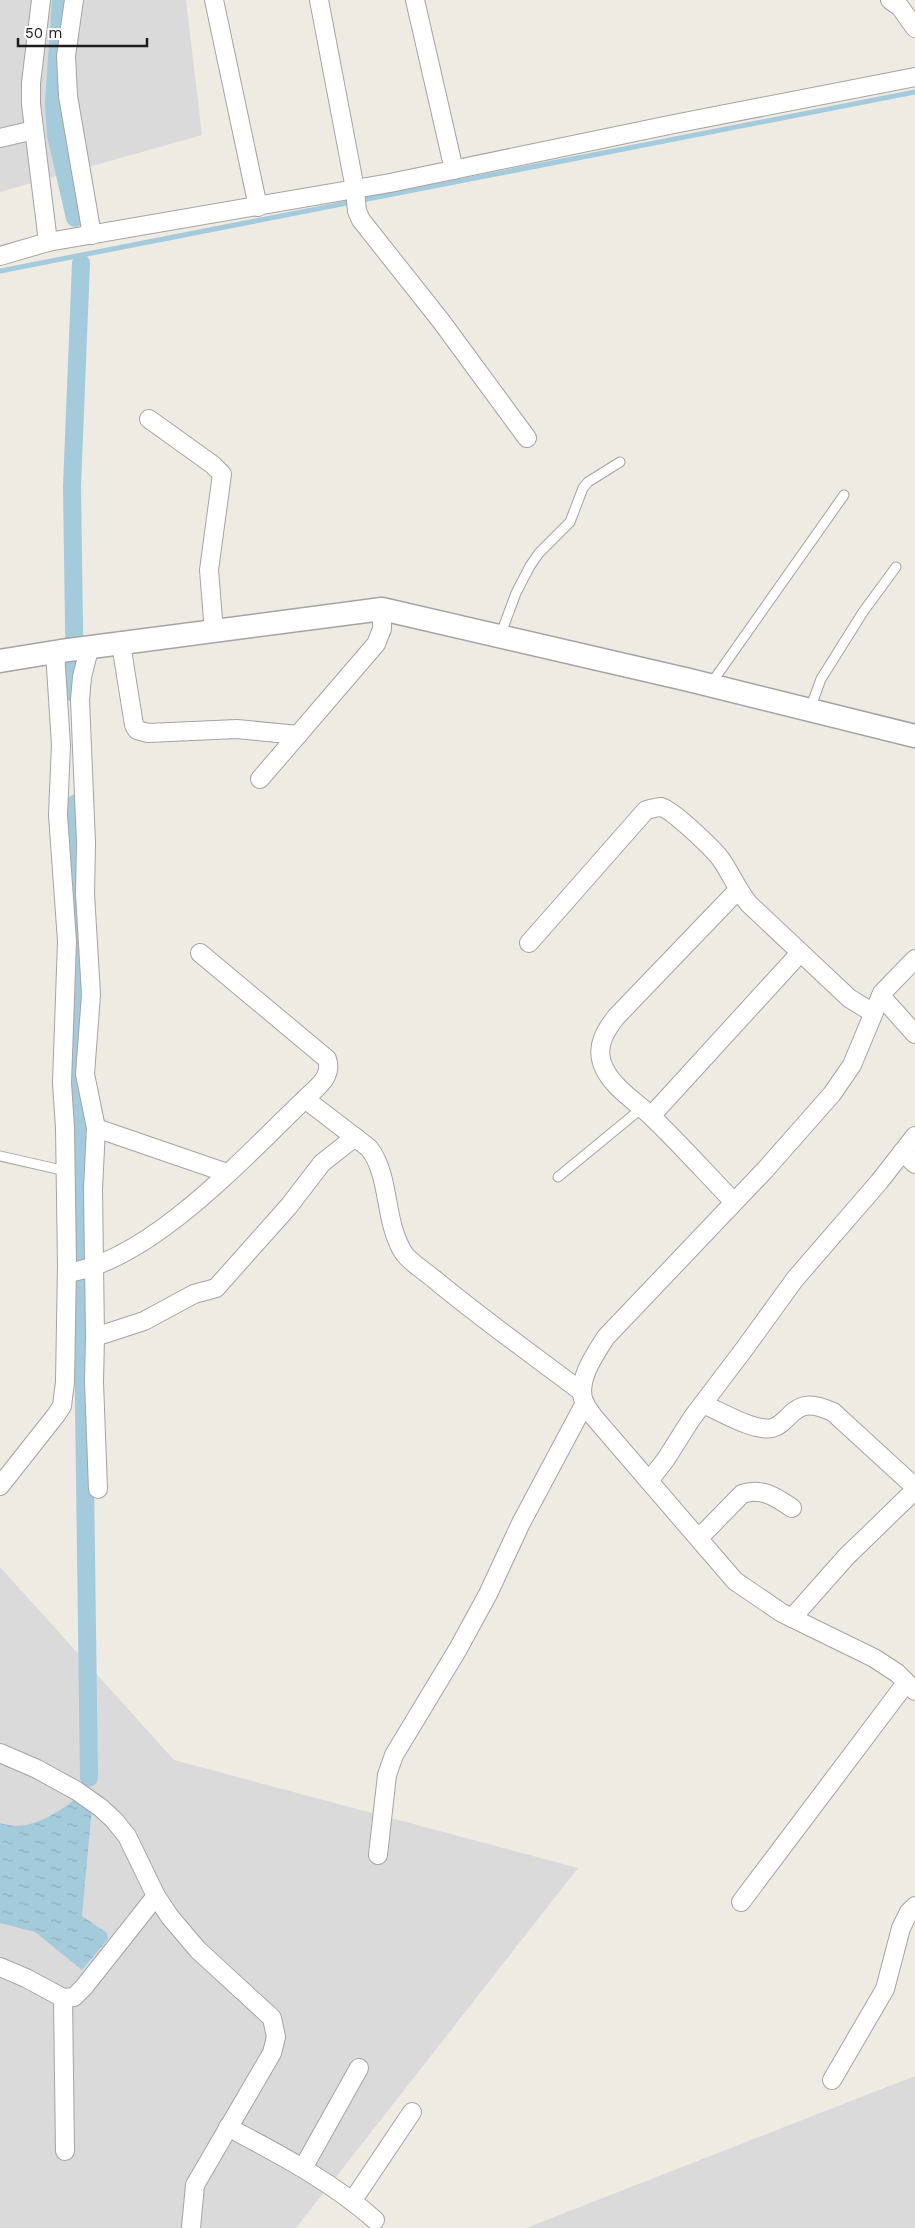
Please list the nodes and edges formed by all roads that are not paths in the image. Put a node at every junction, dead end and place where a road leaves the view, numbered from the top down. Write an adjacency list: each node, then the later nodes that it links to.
1 (41, 0): 9 (street)
2 (74, 0): 14 (street)
3 (214, 0): 13 (street)
4 (320, 0): 12 (street)
5 (415, 0): 11 (street)
6 (890, 0): 7 (street)
7 (915, 28)
8 (915, 77): 11 (street)
9 (34, 130): 10 (street); 15 (street)
10 (0, 138)
11 (454, 170): 12 (street)
12 (356, 199): 13 (street); 18 (street)
13 (258, 207): 14 (street)
14 (92, 234): 15 (street)
15 (48, 242): 16 (street)
16 (0, 256)
17 (149, 419): 23 (street)
18 (528, 438)
19 (620, 462): 24 (lane)
20 (844, 495): 28 (lane)
21 (896, 567): 29 (lane)
22 (382, 609): 23 (street); 24 (street); 30 (street)
23 (214, 632): 25 (street)
24 (500, 636): 28 (street)
25 (121, 644): 26 (street); 30 (street)
26 (71, 650): 27 (street); 43 (street); 48 (street)
27 (0, 661)
28 (709, 685): 29 (street)
29 (810, 710): 31 (street)
30 (298, 735): 32 (street)
31 (915, 736)
32 (260, 779)
33 (738, 890): 34 (street); 36 (street); 42 (street)
34 (528, 943)
35 (200, 953): 41 (street)
36 (800, 953): 39 (street); 42 (street)
37 (915, 959): 38 (street)
38 (881, 996): 39 (street); 40 (street)
39 (873, 1013): 51 (street)
40 (915, 1034)
41 (305, 1099): 45 (street); 49 (street)
42 (646, 1112): 50 (lane); 51 (street)
43 (96, 1128): 49 (street); 52 (street)
44 (915, 1136): 47 (street)
45 (355, 1137): 53 (street); 54 (street)
46 (0, 1156): 48 (lane)
47 (909, 1158): 55 (street)
48 (66, 1171): 52 (street)
49 (227, 1173): 52 (street)
50 (558, 1177)
51 (734, 1202): 54 (street)
52 (82, 1269): 53 (street); 57 (street)
53 (95, 1336): 58 (street)
54 (584, 1398): 56 (street); 65 (street)
55 (703, 1404): 56 (street); 59 (street)
56 (649, 1481): 61 (street)
57 (0, 1486)
58 (98, 1489)
59 (915, 1489): 62 (street)
60 (792, 1508): 61 (street)
61 (699, 1538): 62 (street)
62 (792, 1618): 63 (street)
63 (911, 1687): 67 (street)
64 (0, 1753): 66 (street)
65 (378, 1855)
66 (156, 1896): 70 (street); 74 (street)
67 (741, 1902)
68 (915, 1906): 72 (street)
69 (0, 1968): 70 (street)
70 (63, 1998): 75 (street)
71 (359, 2068): 76 (street)
72 (832, 2080)
73 (412, 2112): 77 (street)
74 (228, 2127): 76 (street); 79 (street)
75 (64, 2151)
76 (303, 2168): 77 (street)
77 (353, 2200): 78 (street)
78 (375, 2220)
79 (191, 2228)

